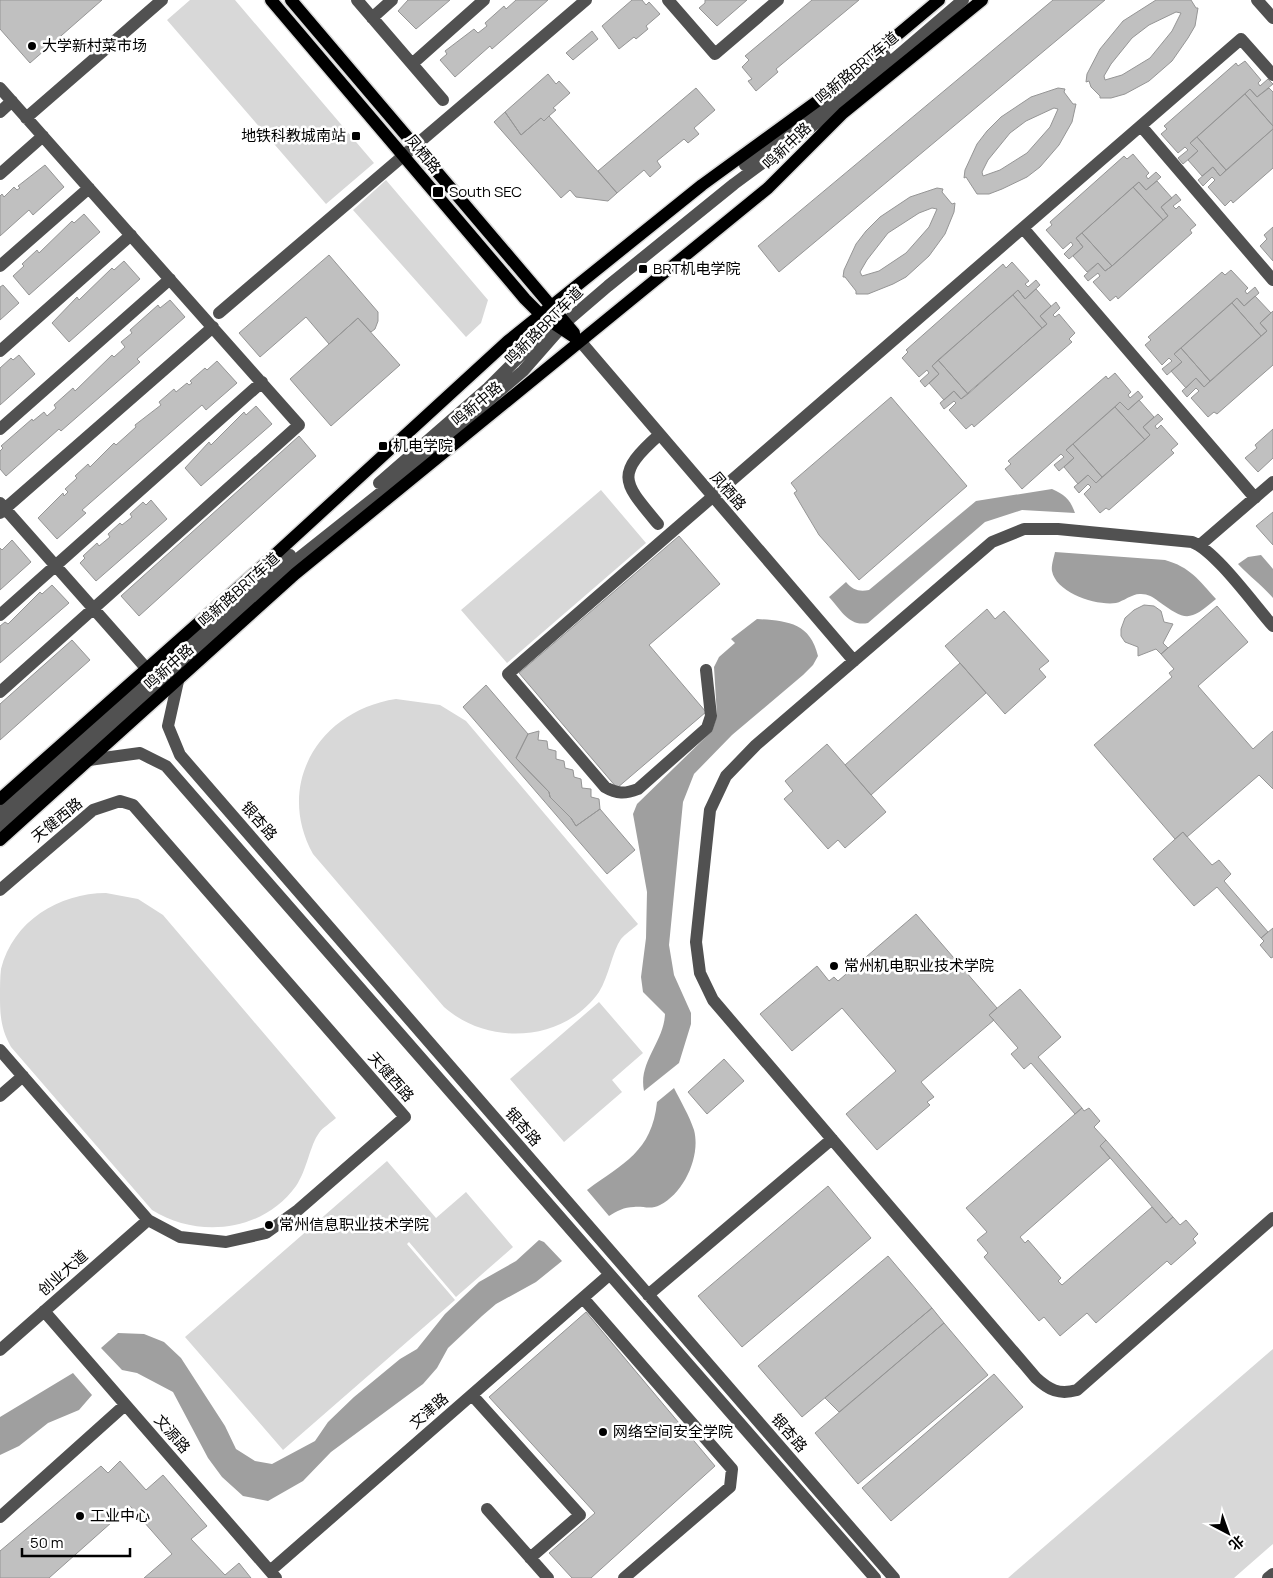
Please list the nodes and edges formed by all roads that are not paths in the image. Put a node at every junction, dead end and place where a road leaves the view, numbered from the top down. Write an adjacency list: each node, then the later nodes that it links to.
1 (162, 0): 23 (street)
2 (271, 0): 27 (main road, 凤栖路)
3 (291, 0): 26 (main road, 凤栖路)
4 (356, 0): 15 (street)
5 (392, 0): 15 (street)
6 (484, 0): 17 (street)
7 (586, 0): 26 (street)
8 (778, 0): 14 (street)
9 (939, 0): 36 (main road, 鸣新中路)
10 (952, 0): 36 (street, 鸣新路BRT车道)
11 (963, 0): 36 (street, 鸣新路BRT车道)
12 (982, 0): 38 (main road, 鸣新中路)
13 (1257, 0): 16 (street)
14 (677, 3)
15 (372, 18): 17 (street)
16 (1273, 18)
17 (412, 64): 20 (street)
18 (1273, 74): 24 (street)
19 (0, 88): 21 (street)
20 (443, 100)
21 (12, 101): 22 (street); 23 (street)
22 (0, 112)
23 (26, 118): 25 (street)
24 (1141, 126): 30 (street); 34 (street)
25 (43, 136): 28 (street); 29 (street)
26 (415, 145): 27 (street); 36 (main road, 凤栖路)
27 (403, 155): 35 (street); 36 (main road, 凤栖路)
28 (0, 174)
29 (89, 188): 31 (street); 32 (street)
30 (1023, 228): 44 (street); 45 (street)
31 (131, 235): 33 (street); 39 (street)
32 (0, 266)
33 (170, 279): 37 (street); 41 (street)
34 (1273, 280)
35 (220, 313)
36 (556, 318): 38 (main road, 凤栖路); 50 (street, 鸣新路BRT车道); 51 (main road, 鸣新中路); 63 (street, 鸣新路BRT车道)
37 (212, 327): 40 (street); 46 (street)
38 (580, 341): 42 (street, 凤栖路); 58 (main road, 鸣新中路)
39 (0, 351)
40 (262, 382): 49 (street); 52 (street)
41 (0, 428)
42 (659, 435): 44 (street, 凤栖路); 47 (street)
43 (1273, 482): 45 (street)
44 (712, 498): 55 (street, 凤栖路); 57 (street)
45 (1255, 498): 48 (street)
46 (2, 508): 49 (street)
47 (658, 524)
48 (1200, 545): 54 (street); 55 (street)
49 (55, 566): 52 (street); 53 (street)
50 (274, 568): 51 (street); 62 (street, 鸣新路BRT车道)
51 (244, 582): 56 (main road, 鸣新中路)
52 (93, 609): 56 (street); 59 (street)
53 (0, 614)
54 (1273, 626)
55 (854, 661): 69 (street)
56 (146, 668): 61 (main road, 鸣新中路)
57 (706, 670)
58 (178, 681): 60 (main road, 鸣新中路); 73 (street, 银杏路)
59 (0, 692)
60 (89, 760): 64 (main road, 鸣新中路); 72 (street, 银杏路)
61 (0, 799)
62 (0, 813)
63 (0, 826)
64 (0, 840)
65 (0, 890): 71 (street, 天健西路)
66 (0, 1050): 67 (street, 天健西路)
67 (23, 1076): 68 (street); 71 (street, 天健西路)
68 (0, 1096)
69 (832, 1139): 70 (street); 73 (street)
70 (1273, 1218)
71 (148, 1220): 75 (street, 创业大道)
72 (609, 1275): 74 (street, 文津路); 86 (street, 银杏路)
73 (648, 1295): 87 (street, 银杏路)
74 (583, 1298): 77 (street, 文津路); 85 (street)
75 (44, 1311): 76 (street, 创业大道); 78 (street, 文源路)
76 (0, 1350)
77 (472, 1395): 81 (street); 82 (street, 文津路)
78 (125, 1405): 80 (street); 82 (street, 文源路)
79 (487, 1508): 81 (street)
80 (0, 1517)
81 (530, 1558): 84 (street)
82 (273, 1574)
83 (1273, 1574): 88 (street)
84 (548, 1578)
85 (624, 1578)
86 (875, 1578)
87 (894, 1578)
88 (1268, 1578)

